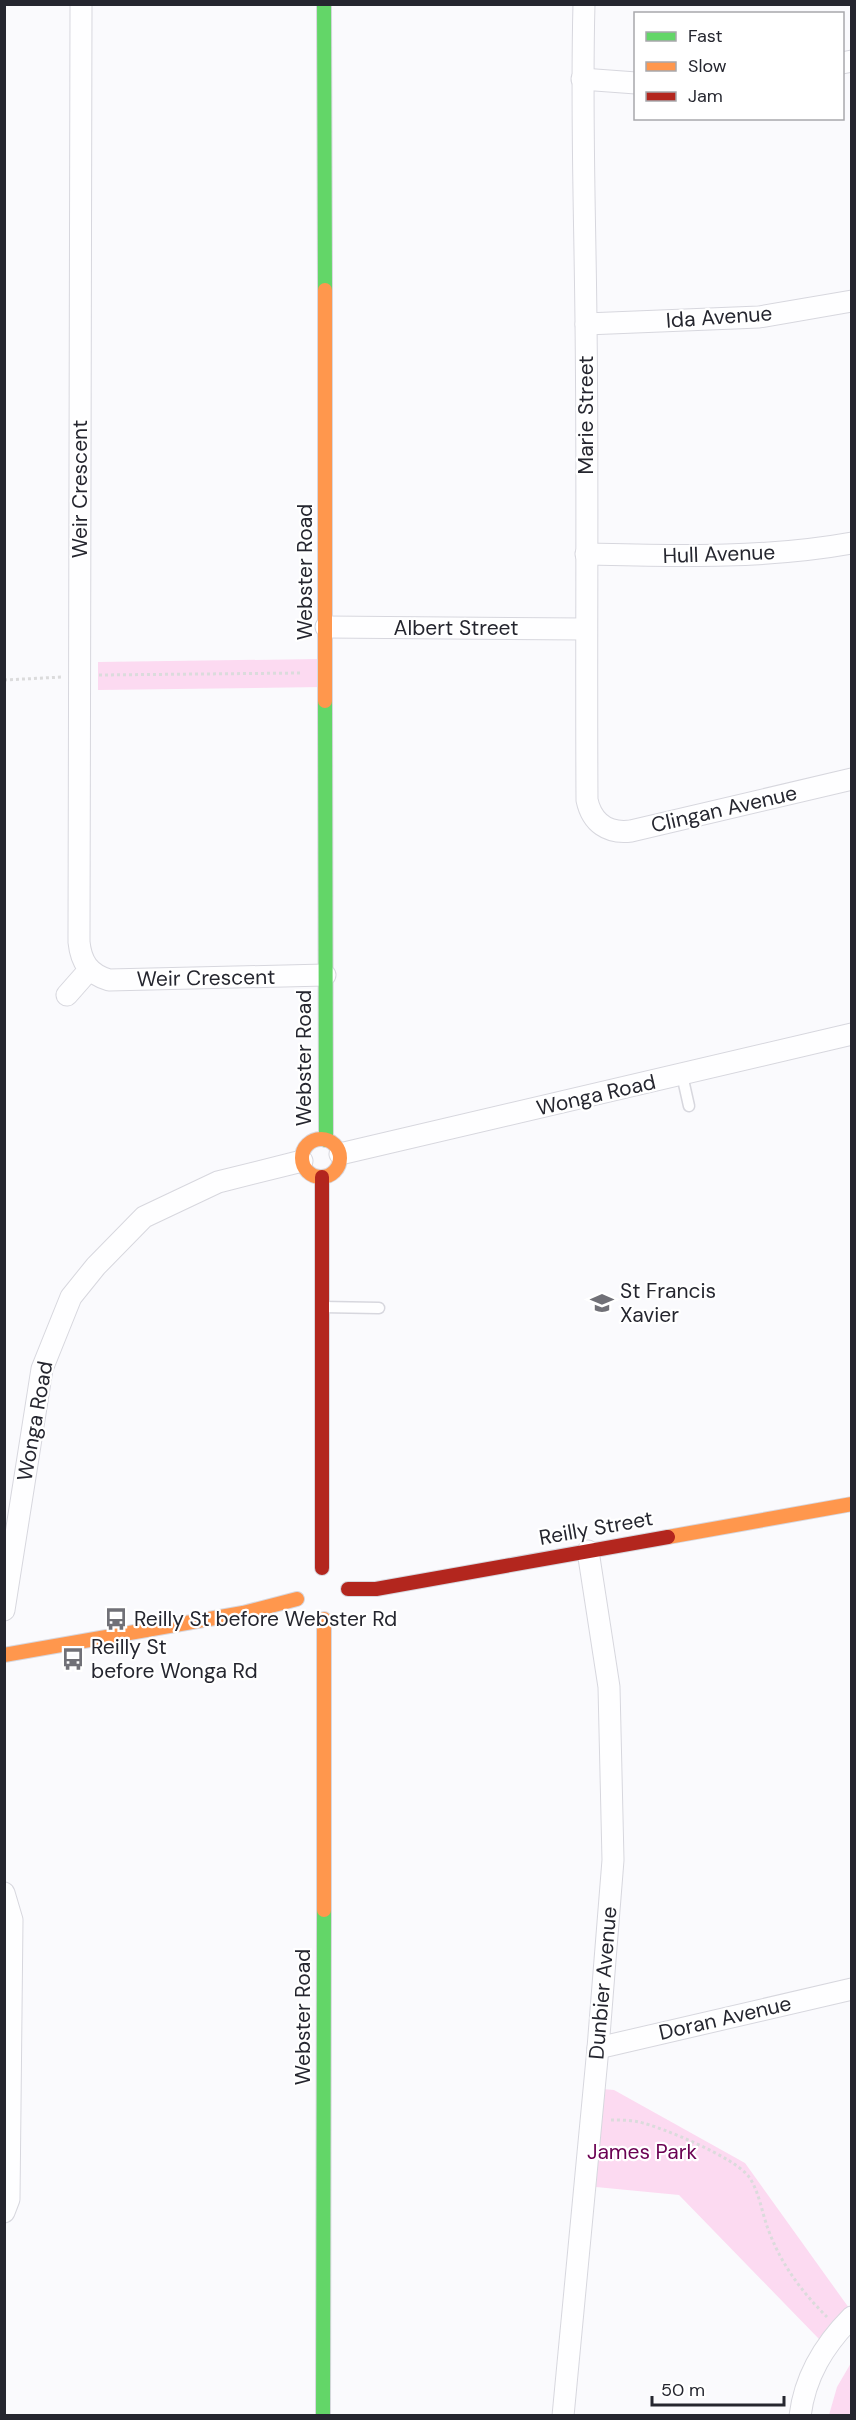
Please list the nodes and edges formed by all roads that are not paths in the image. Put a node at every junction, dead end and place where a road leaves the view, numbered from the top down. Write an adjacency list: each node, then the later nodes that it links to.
1 (81, 4): 14 (street, Weir Crescent)
2 (324, 4): 10 (street, Webster Road)
3 (584, 4): 4 (street, Marie Street)
4 (582, 79): 5 (street); 7 (street, Marie Street)
5 (634, 83)
6 (852, 301): 7 (street, Ida Avenue)
7 (586, 324): 9 (street, Marie Street)
8 (852, 543): 9 (street, Hull Avenue)
9 (586, 554): 11 (street, Marie Street)
10 (326, 627): 11 (street, Albert Street); 15 (street, Webster Road)
11 (586, 629): 13 (street, Marie Street)
12 (852, 779): 13 (street, Clingan Avenue)
13 (598, 823)
14 (89, 970): 15 (street, Weir Crescent); 16 (street)
15 (325, 975): 20 (street, Webster Road)
16 (67, 995)
17 (852, 1034): 18 (street, Wonga Road)
18 (682, 1075): 19 (lane); 20 (street, Wonga Road)
19 (689, 1106)
20 (333, 1147): 21 (street); 22 (street)
21 (302, 1161): 22 (street); 30 (street, Wonga Road)
22 (322, 1177): 23 (street)
23 (322, 1307): 24 (lane); 27 (street)
24 (379, 1308)
25 (852, 1504): 26 (street, Reilly Street)
26 (588, 1551): 28 (street, Reilly Street); 35 (street, Dunbier Avenue)
27 (322, 1568): 28 (street); 29 (street)
28 (348, 1589): 31 (street)
29 (297, 1599): 31 (street); 32 (street)
30 (4, 1610)
31 (324, 1619): 38 (street, Webster Road)
32 (4, 1654)
33 (4, 1893): 36 (street)
34 (852, 1989): 35 (street, Doran Avenue)
35 (598, 2048): 39 (street, Dunbier Avenue)
36 (4, 2212)
37 (845, 2323): 40 (street)
38 (323, 2415)
39 (563, 2415)
40 (800, 2415)

